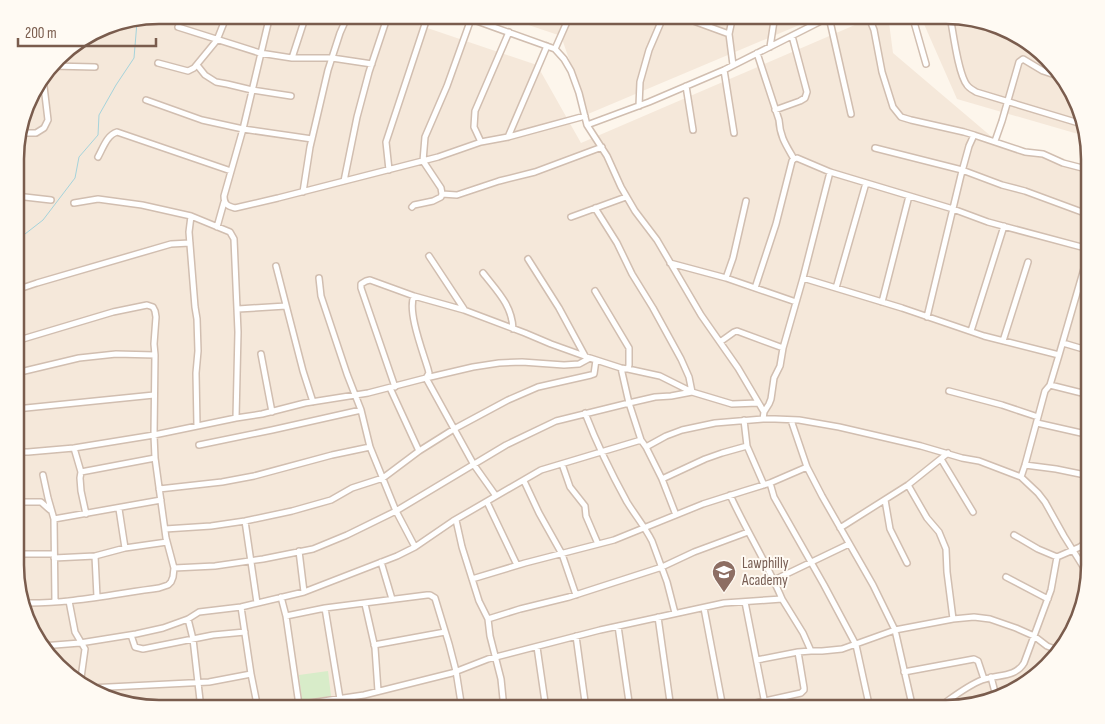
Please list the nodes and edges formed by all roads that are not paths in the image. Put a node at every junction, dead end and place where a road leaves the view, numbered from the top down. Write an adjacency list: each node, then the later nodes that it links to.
1 (223, 24): 23 (street)
2 (268, 24): 27 (street)
3 (303, 24): 29 (street)
4 (344, 24): 30 (street)
5 (385, 24): 32 (street)
6 (425, 24): 67 (street)
7 (469, 24): 65 (street)
8 (486, 24): 20 (street)
9 (566, 24): 26 (street)
10 (660, 24): 46 (street)
11 (706, 24): 21 (street)
12 (731, 24): 21 (street)
13 (774, 24): 25 (street)
14 (814, 24): 22 (street)
15 (829, 24): 48 (street)
16 (872, 24): 56 (street)
17 (915, 24): 33 (street)
18 (952, 24): 45 (street)
19 (178, 27): 23 (street)
20 (509, 32): 24 (street); 60 (street)
21 (729, 34): 35 (street)
22 (792, 36): 25 (street); 47 (street)
23 (217, 40): 27 (street); 34 (street)
24 (546, 46): 26 (street); 57 (street)
25 (770, 47): 28 (street)
26 (555, 49): 49 (street)
27 (260, 53): 29 (street); 42 (street)
28 (757, 53): 35 (street); 47 (street)
29 (292, 58): 30 (street)
30 (332, 58): 32 (street); 58 (street)
31 (158, 63): 34 (street)
32 (372, 64): 71 (street)
33 (926, 64)
34 (197, 65): 42 (street)
35 (733, 65): 38 (street)
36 (61, 66): 37 (street)
37 (95, 67)
38 (724, 70): 40 (street); 55 (street)
39 (1050, 73): 45 (street)
40 (686, 86): 46 (street); 53 (street)
41 (45, 87): 54 (street)
42 (252, 90): 43 (street); 52 (street)
43 (291, 96)
44 (146, 100): 52 (street)
45 (1007, 102): 50 (street); 59 (street)
46 (639, 106): 51 (street)
47 (776, 110): 64 (street)
48 (851, 114)
49 (585, 116): 51 (street); 57 (street)
50 (1076, 122)
51 (587, 124): 61 (street)
52 (243, 129): 58 (street); 69 (street)
53 (693, 130)
54 (26, 133)
55 (734, 133)
56 (974, 135): 59 (street); 68 (street)
57 (508, 137): 60 (street)
58 (312, 139): 73 (street)
59 (995, 141): 66 (street)
60 (482, 142): 65 (street)
61 (602, 147): 74 (street); 77 (street)
62 (875, 148): 68 (street)
63 (98, 157): 69 (street)
64 (794, 158): 70 (street); 103 (street)
65 (423, 161): 67 (street); 74 (street)
66 (1081, 168)
67 (389, 170): 71 (street)
68 (962, 170): 84 (street); 85 (street)
69 (231, 171): 80 (street)
70 (830, 172): 72 (street); 100 (street)
71 (344, 181): 73 (street)
72 (866, 183): 75 (street); 104 (street)
73 (303, 192): 80 (street)
74 (442, 194): 82 (street)
75 (909, 196): 84 (street); 108 (street)
76 (24, 197): 78 (street)
77 (626, 197): 83 (street); 95 (street)
78 (51, 200)
79 (746, 201): 99 (street)
80 (224, 202): 89 (street)
81 (74, 203): 86 (street)
82 (412, 207)
83 (595, 208): 87 (street); 132 (street)
84 (952, 209): 88 (street); 112 (street)
85 (1081, 212)
86 (191, 216): 89 (street); 90 (street)
87 (571, 217)
88 (1004, 226): 91 (street); 114 (street)
89 (217, 227): 110 (street)
90 (190, 243): 102 (street); 149 (street)
91 (1081, 246)
92 (428, 256): 111 (street)
93 (528, 259): 124 (street)
94 (1028, 262): 116 (street)
95 (670, 263): 99 (street); 117 (street)
96 (276, 266): 109 (street)
97 (483, 273): 113 (street)
98 (318, 278): 135 (street)
99 (726, 278): 103 (street)
100 (803, 278): 104 (street); 107 (street)
101 (1081, 280): 118 (street)
102 (24, 288)
103 (755, 288): 107 (street)
104 (836, 288): 108 (street)
105 (595, 291): 126 (street)
106 (414, 296): 111 (street); 128 (street); 130 (street)
107 (796, 302): 119 (street)
108 (882, 302): 112 (street)
109 (286, 306): 110 (street); 136 (street)
110 (238, 309): 144 (street)
111 (464, 310): 113 (street)
112 (927, 317): 114 (street)
113 (513, 329): 124 (street)
114 (970, 331): 116 (street)
115 (24, 339): 122 (street)
116 (1003, 341): 123 (street)
117 (720, 342): 119 (street); 138 (street)
118 (1063, 343): 120 (street); 123 (street)
119 (783, 348): 142 (street)
120 (1081, 348)
121 (262, 354): 141 (street)
122 (155, 355): 127 (street); 134 (street)
123 (1059, 355): 129 (street)
124 (590, 358): 125 (street); 128 (street); 150 (street)
125 (621, 368): 126 (street); 137 (street)
126 (628, 368): 132 (street)
127 (24, 371)
128 (426, 378): 130 (street); 150 (street)
129 (1050, 385): 133 (street); 148 (street)
130 (392, 387): 135 (street); 160 (street)
131 (949, 391): 148 (street)
132 (692, 392): 137 (street); 138 (street)
133 (1081, 392)
134 (154, 395): 139 (street); 152 (street)
135 (356, 395): 136 (street); 140 (street)
136 (313, 402): 141 (street)
137 (628, 403): 143 (street); 153 (street)
138 (758, 403): 142 (street)
139 (24, 408)
140 (361, 410): 154 (street); 156 (street)
141 (272, 412): 144 (street)
142 (764, 412): 145 (street)
143 (585, 413): 161 (street); 166 (street)
144 (236, 418): 149 (street)
145 (762, 419): 146 (street); 147 (street)
146 (744, 420): 155 (street); 157 (street)
147 (791, 420): 162 (street); 168 (street)
148 (1038, 420): 151 (street); 167 (street)
149 (197, 426): 152 (street)
150 (454, 429): 160 (street); 166 (street)
151 (1081, 432)
152 (154, 435): 158 (street); 163 (street)
153 (641, 440): 157 (street); 161 (street)
154 (199, 445)
155 (747, 446): 174 (street); 176 (street)
156 (370, 447): 173 (street); 178 (street)
157 (646, 447): 174 (street)
158 (74, 448): 159 (street); 169 (street)
159 (24, 452)
160 (419, 452): 173 (street)
161 (601, 452): 165 (street); 196 (street)
162 (948, 453): 164 (street); 172 (street)
163 (155, 458): 169 (street); 178 (street)
164 (942, 459): 177 (street); 190 (street)
165 (562, 464): 175 (street); 202 (street)
166 (474, 465): 179 (street); 189 (street)
167 (1025, 465): 170 (street); 172 (street)
168 (807, 468): 176 (street); 197 (street)
169 (81, 472): 191 (street)
170 (1081, 474)
171 (43, 475): 181 (street)
172 (1021, 477): 207 (street)
173 (383, 478): 189 (street); 195 (street)
174 (662, 479): 192 (street)
175 (524, 481): 179 (street); 210 (street)
176 (767, 484): 180 (street); 216 (street)
177 (908, 486): 183 (street); 246 (street)
178 (160, 489): 182 (street)
179 (496, 496): 186 (street)
180 (730, 496): 192 (street); 199 (street)
181 (48, 498): 185 (street); 188 (street)
182 (161, 500): 187 (street); 198 (street)
183 (884, 500): 197 (street); 217 (street)
184 (24, 502): 185 (street)
185 (42, 502): 188 (street)
186 (487, 502): 194 (street); 219 (street)
187 (119, 508): 191 (street); 206 (street)
188 (51, 510): 193 (street)
189 (396, 511): 204 (street); 208 (street)
190 (974, 512)
191 (86, 514): 193 (street)
192 (676, 514): 196 (street)
193 (54, 519): 211 (street)
194 (456, 520): 204 (street); 223 (street)
195 (245, 522): 198 (street); 214 (street)
196 (644, 528): 202 (street); 221 (street)
197 (840, 528): 203 (street)
198 (165, 529): 201 (street)
199 (748, 532): 221 (street); 224 (street)
200 (1014, 535): 213 (street)
201 (167, 542): 206 (street); 220 (street)
202 (598, 544): 210 (street)
203 (849, 544): 216 (street); 248 (street)
204 (415, 546): 215 (street)
205 (1081, 546): 207 (street)
206 (125, 548): 212 (street)
207 (1072, 550): 213 (street); 218 (street)
208 (299, 552): 214 (street); 225 (street)
209 (24, 554): 211 (street)
210 (562, 554): 219 (street); 226 (street)
211 (54, 556): 212 (street); 232 (street)
212 (95, 556): 227 (street)
213 (1058, 557): 231 (street)
214 (251, 561): 220 (street); 234 (street)
215 (381, 562): 225 (street); 229 (street)
216 (811, 562): 224 (street); 256 (street)
217 (907, 563)
218 (1081, 564)
219 (517, 566): 223 (street)
220 (174, 568): 227 (street)
221 (662, 568): 226 (street); 241 (street)
222 (1006, 577): 231 (street)
223 (472, 579): 245 (street)
224 (774, 580): 230 (street)
225 (304, 592): 228 (street)
226 (576, 595): 245 (street)
227 (97, 597): 233 (street)
228 (281, 598): 234 (street); 242 (street)
229 (392, 599): 237 (street); 250 (street)
230 (782, 599): 235 (street); 261 (street)
231 (1048, 599): 253 (street)
232 (55, 602): 233 (street); 236 (street)
233 (69, 602): 255 (street)
234 (257, 602): 238 (street)
235 (745, 602): 240 (street); 264 (street)
236 (29, 603)
237 (364, 604): 239 (street); 258 (street)
238 (241, 607): 244 (street); 249 (street)
239 (325, 608): 242 (street); 276 (street)
240 (704, 608): 241 (street); 287 (street)
241 (675, 613): 243 (street)
242 (286, 616): 279 (street)
243 (658, 617): 247 (street); 286 (street)
244 (188, 619): 251 (street); 254 (street)
245 (488, 619): 263 (street)
246 (953, 619): 248 (street); 253 (street)
247 (618, 626): 252 (street); 285 (street)
248 (895, 630): 256 (street); 266 (street)
249 (245, 632): 254 (street); 267 (street)
250 (445, 632): 258 (street); 265 (street)
251 (131, 634): 254 (street); 255 (street)
252 (576, 636): 259 (street); 284 (street)
253 (1034, 636): 260 (street); 269 (street)
254 (193, 639): 271 (street)
255 (80, 643): 257 (street); 268 (street)
256 (856, 644): 261 (street); 290 (street)
257 (51, 645)
258 (374, 646): 273 (street)
259 (537, 647): 263 (street); 283 (street)
260 (1052, 648)
261 (811, 651): 262 (street)
262 (798, 652): 264 (street); 289 (street)
263 (495, 658): 265 (street); 282 (street)
264 (757, 660): 288 (street)
265 (456, 671): 273 (street); 281 (street)
266 (904, 672): 270 (street); 291 (street)
267 (251, 674): 271 (street); 278 (street)
268 (82, 676)
269 (991, 677): 270 (street); 274 (street)
270 (984, 679): 275 (street)
271 (197, 682): 272 (street); 277 (street)
272 (102, 687)
273 (378, 691): 276 (street)
274 (995, 691)
275 (952, 698): 292 (street)
276 (340, 699): 280 (street)
277 (200, 700)
278 (256, 700)
279 (297, 700)
280 (333, 700)
281 (461, 700)
282 (503, 700)
283 (545, 700)
284 (585, 700)
285 (629, 700)
286 (671, 700)
287 (721, 700)
288 (765, 700)
289 (770, 700)
290 (868, 700)
291 (911, 700)
292 (949, 700)

